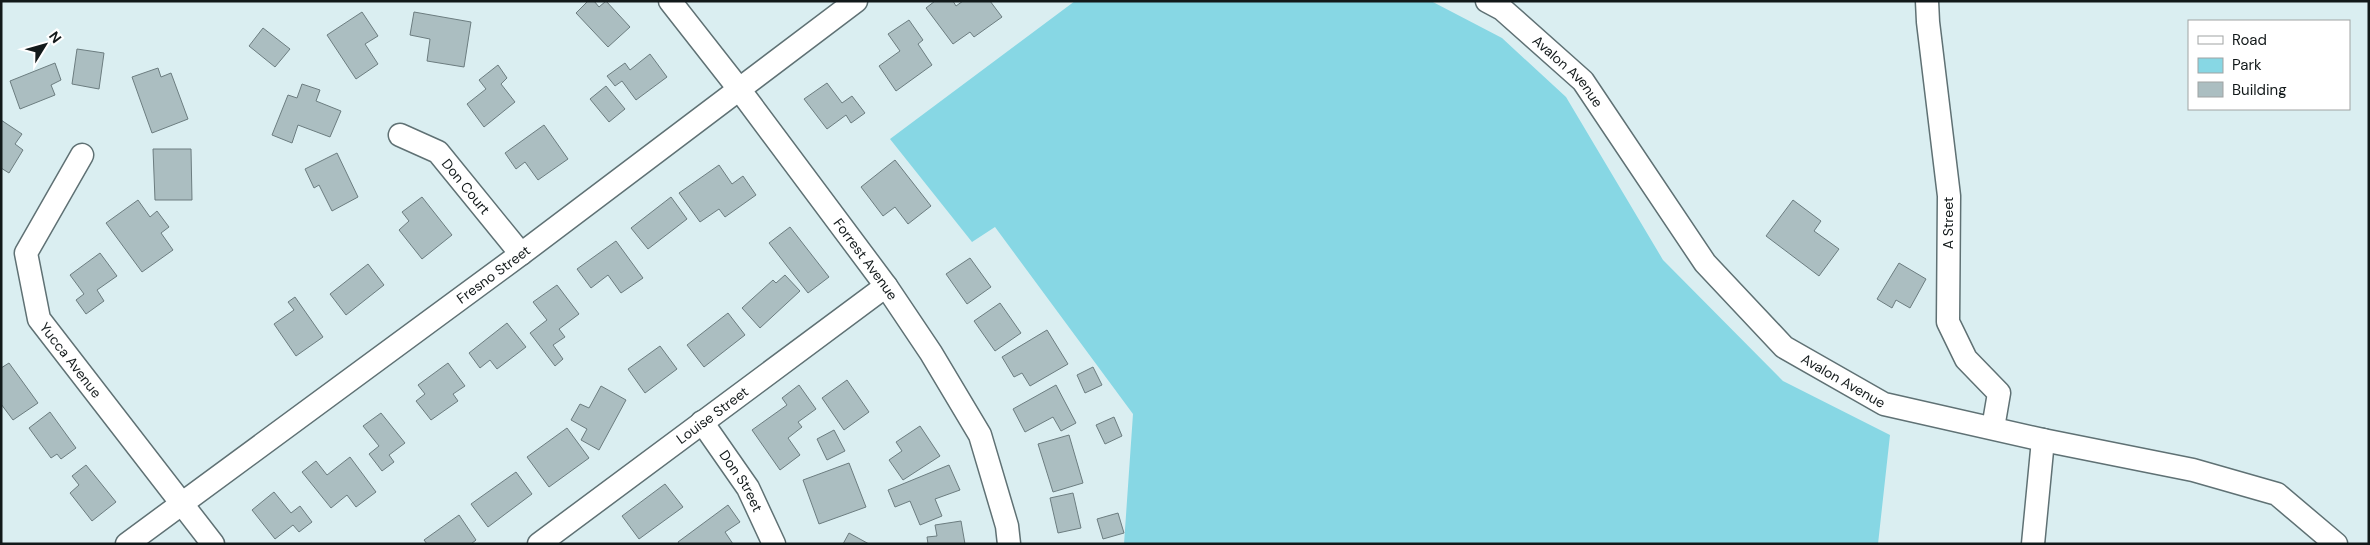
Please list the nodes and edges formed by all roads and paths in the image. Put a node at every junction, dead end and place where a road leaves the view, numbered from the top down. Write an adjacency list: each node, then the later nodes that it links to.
1 (670, 1): 5 (street, Forrest Avenue)
2 (856, 1): 5 (street, Fresno Street)
3 (1486, 1): 11 (street, Avalon Avenue)
4 (1928, 1): 11 (street, A Street)
5 (739, 89): 8 (street, Fresno Street); 9 (street, Forrest Avenue)
6 (400, 135): 8 (street, Don Court)
7 (82, 155): 13 (street, Yucca Avenue)
8 (521, 254): 13 (street, Fresno Street)
9 (886, 286): 10 (street, Louise Street); 18 (street, Forrest Avenue)
10 (702, 422): 16 (street, Louise Street); 17 (street, Don Street)
11 (1993, 428): 12 (street, Avalon Avenue)
12 (2043, 440): 19 (street); 20 (street, Avalon Avenue)
13 (182, 503): 14 (street, Fresno Street); 15 (street, Yucca Avenue)
14 (128, 544)
15 (213, 544)
16 (540, 544)
17 (774, 544)
18 (1009, 544)
19 (2033, 544)
20 (2336, 544)

